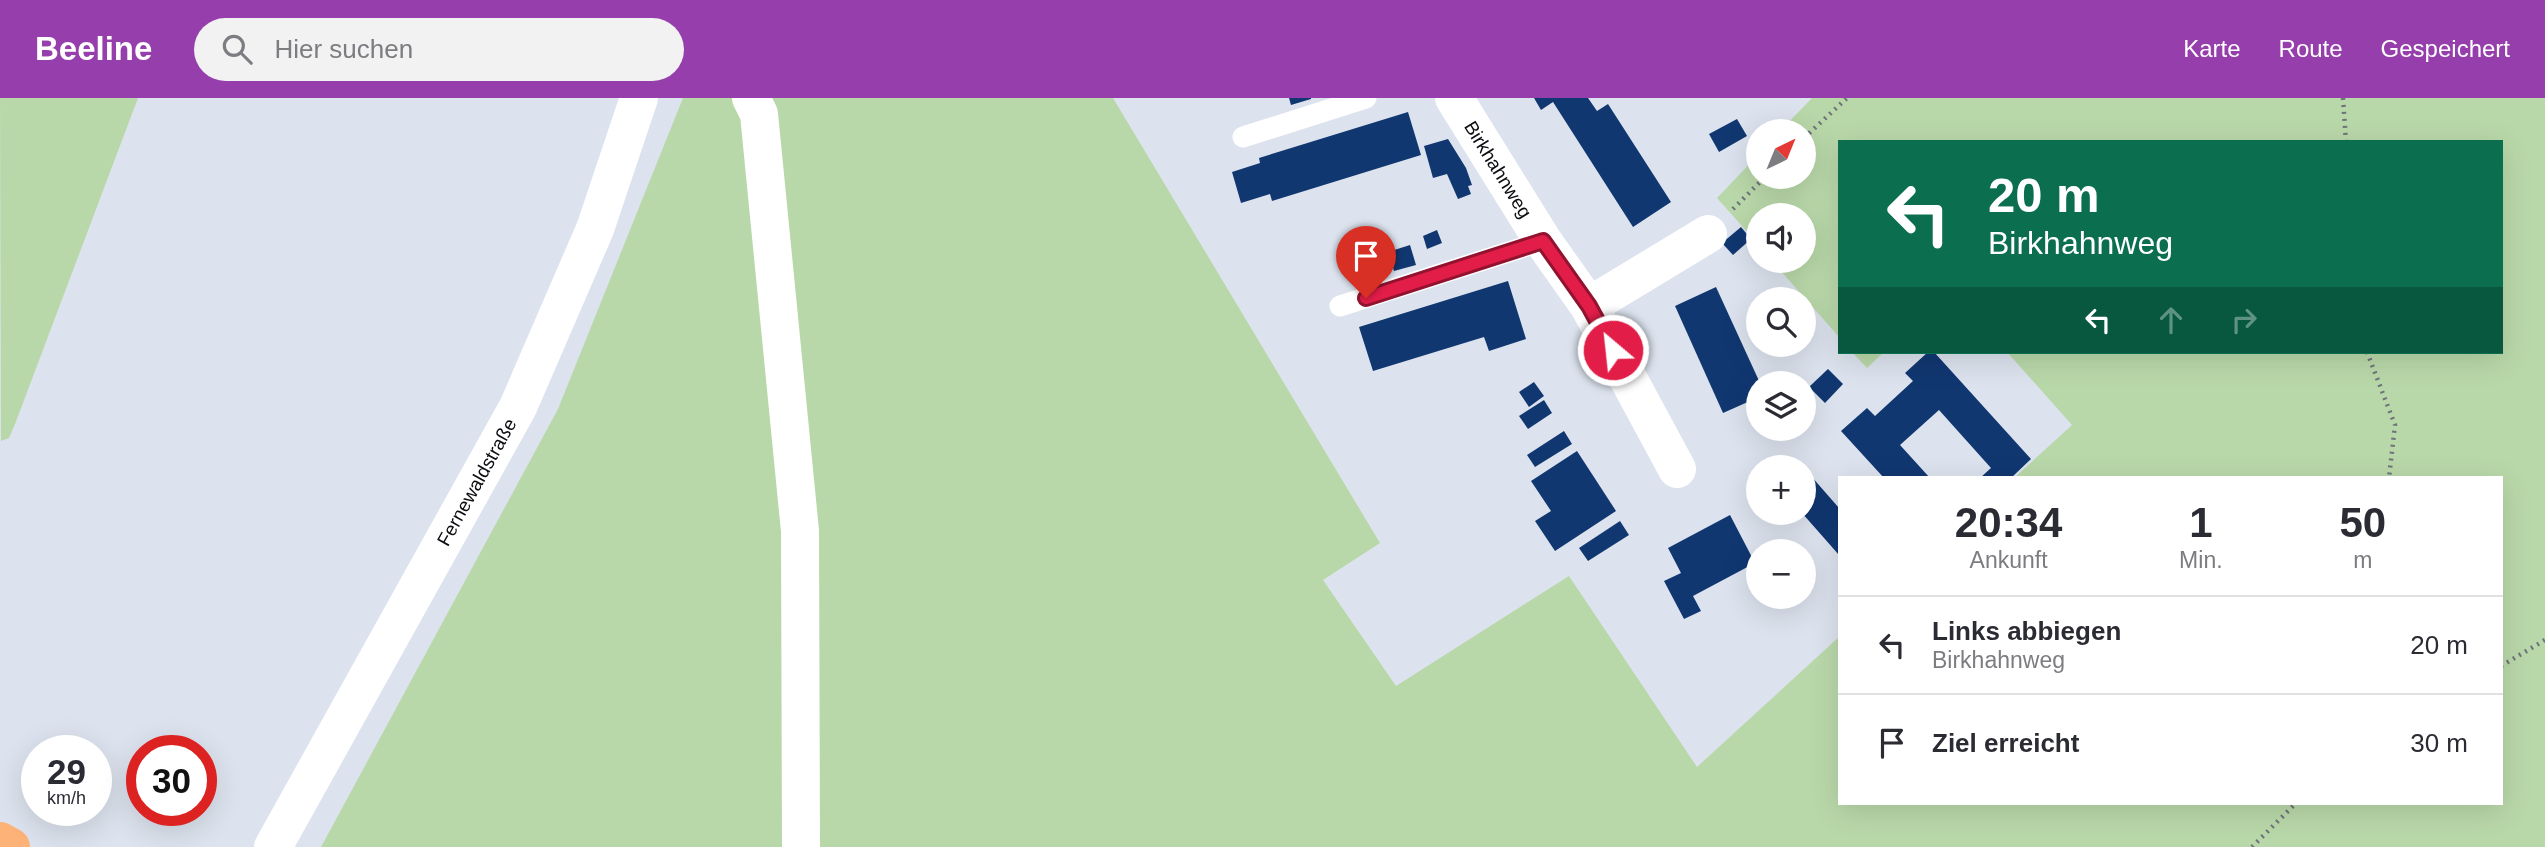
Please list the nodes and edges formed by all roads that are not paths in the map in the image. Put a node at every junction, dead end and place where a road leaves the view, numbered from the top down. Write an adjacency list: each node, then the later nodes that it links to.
1 (639, 98): 13 (street, Fernewaldstraße)
2 (751, 98): 14 (street)
3 (1366, 98): 5 (lane)
4 (1454, 98): 7 (street, Birkhahnweg)
5 (1243, 137)
6 (1708, 234): 9 (street)
7 (1543, 241): 8 (lane, Birkhahnweg); 9 (street, Birkhahnweg)
8 (1340, 306)
9 (1589, 306): 10 (street, Birkhahnweg)
10 (1677, 469)
11 (0, 841): 12 (highway)
12 (11, 847)
13 (273, 847)
14 (801, 847)

